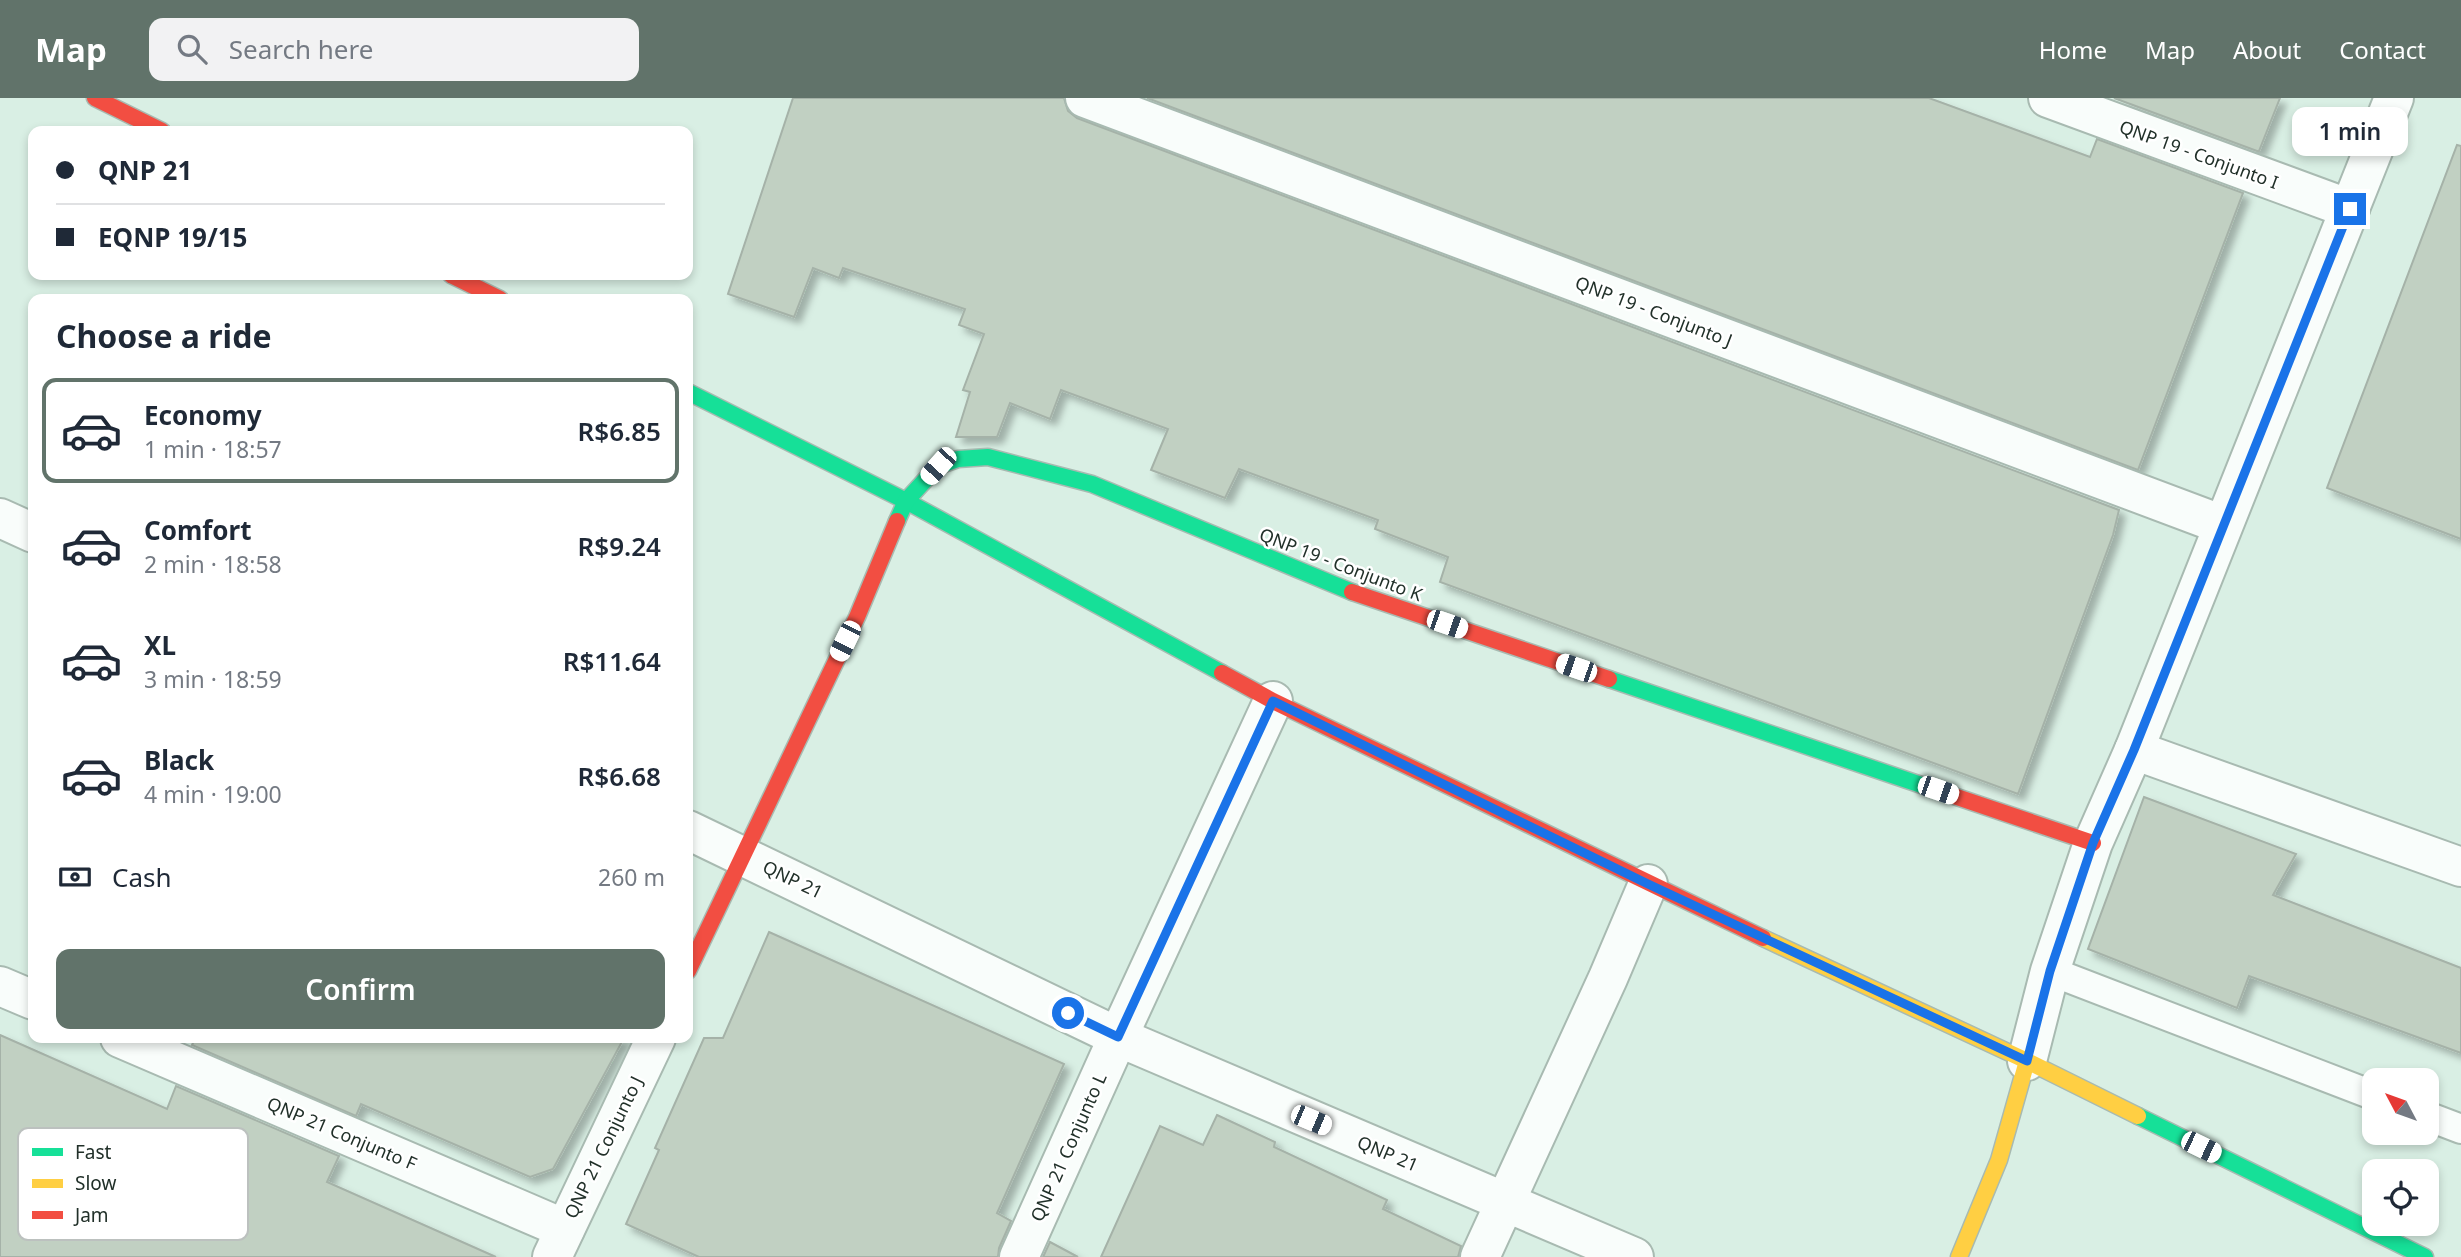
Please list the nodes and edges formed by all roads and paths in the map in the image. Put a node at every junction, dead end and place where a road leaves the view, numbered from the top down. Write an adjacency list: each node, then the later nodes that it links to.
1 (96, 98): 5 (street)
2 (1085, 98): 12 (street, QNP 19 - Conjunto J)
3 (2048, 98): 6 (street, QNP 19 - Conjunto I)
4 (2394, 98): 6 (street)
5 (152, 126)
6 (2350, 209): 12 (street)
7 (461, 280): 8 (street)
8 (490, 294)
9 (693, 394): 10 (street)
10 (906, 501): 14 (street); 17 (street, QNP 19 - Conjunto K); 18 (street, QNP 21)
11 (0, 518): 13 (street)
12 (2223, 524): 15 (street)
13 (28, 531)
14 (1273, 701): 20 (street); 25 (street)
15 (2134, 750): 17 (street); 19 (street)
16 (693, 832): 18 (street)
17 (2093, 843): 22 (street)
18 (743, 855): 21 (street); 25 (street, QNP 21)
19 (2461, 867)
20 (1648, 884): 28 (street); 32 (street)
21 (693, 960)
22 (2050, 971): 28 (street); 29 (lane)
23 (0, 986): 24 (street)
24 (28, 998)
25 (1118, 1037): 32 (street, QNP 21); 34 (street, QNP 21 Conjunto L)
26 (131, 1043): 33 (street, QNP 21 Conjunto F)
27 (654, 1043): 33 (street, QNP 21 Conjunto J)
28 (2027, 1061): 37 (street); 38 (street)
29 (2362, 1091)
30 (2440, 1121): 31 (lane)
31 (2461, 1129)
32 (1504, 1203): 35 (street); 36 (street, QNP 21)
33 (558, 1243)
34 (1019, 1257)
35 (1480, 1257)
36 (1634, 1257)
37 (1959, 1257)
38 (2425, 1257)

